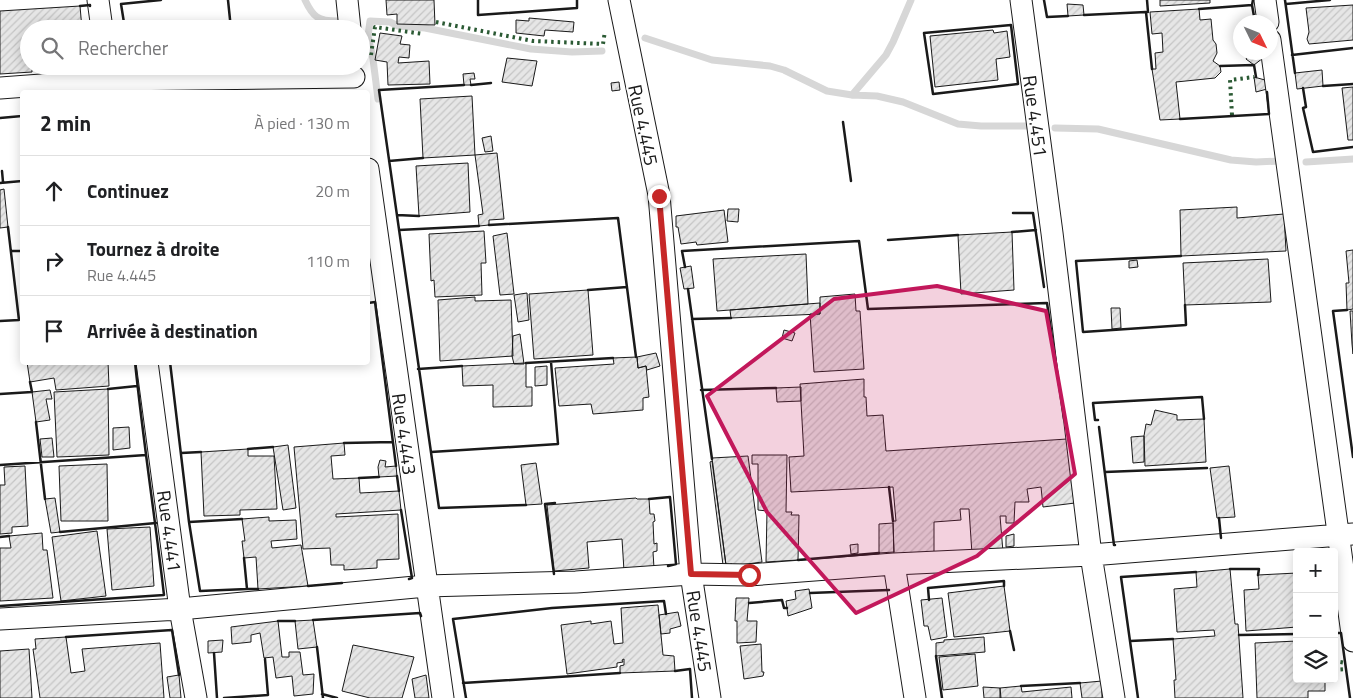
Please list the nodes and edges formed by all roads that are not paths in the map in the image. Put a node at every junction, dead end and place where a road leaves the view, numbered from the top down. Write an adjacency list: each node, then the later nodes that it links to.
1 (98, 0): 7 (street)
2 (347, 0): 8 (street)
3 (619, 0): 18 (street, Rue 4.445)
4 (1021, 0): 16 (street, Rue 4.451)
5 (1265, 0): 6 (street)
6 (1267, 15)
7 (101, 20)
8 (349, 20)
9 (1273, 60): 15 (street)
10 (355, 78): 11 (street)
11 (109, 80): 12 (street)
12 (0, 88)
13 (370, 183): 19 (street, Rue 4.443)
14 (147, 365): 20 (street, Rue 4.441)
15 (1346, 535): 16 (street); 22 (street)
16 (1091, 555): 17 (street); 27 (street, Rue 4.451)
17 (894, 564): 18 (street); 26 (street)
18 (691, 574): 19 (street); 25 (street, Rue 4.445)
19 (426, 586): 20 (street); 24 (street, Rue 4.443)
20 (180, 608): 21 (street); 23 (street, Rue 4.441)
21 (0, 619)
22 (1353, 641)
23 (196, 698)
24 (443, 698)
25 (710, 698)
26 (915, 698)
27 (1114, 698)

